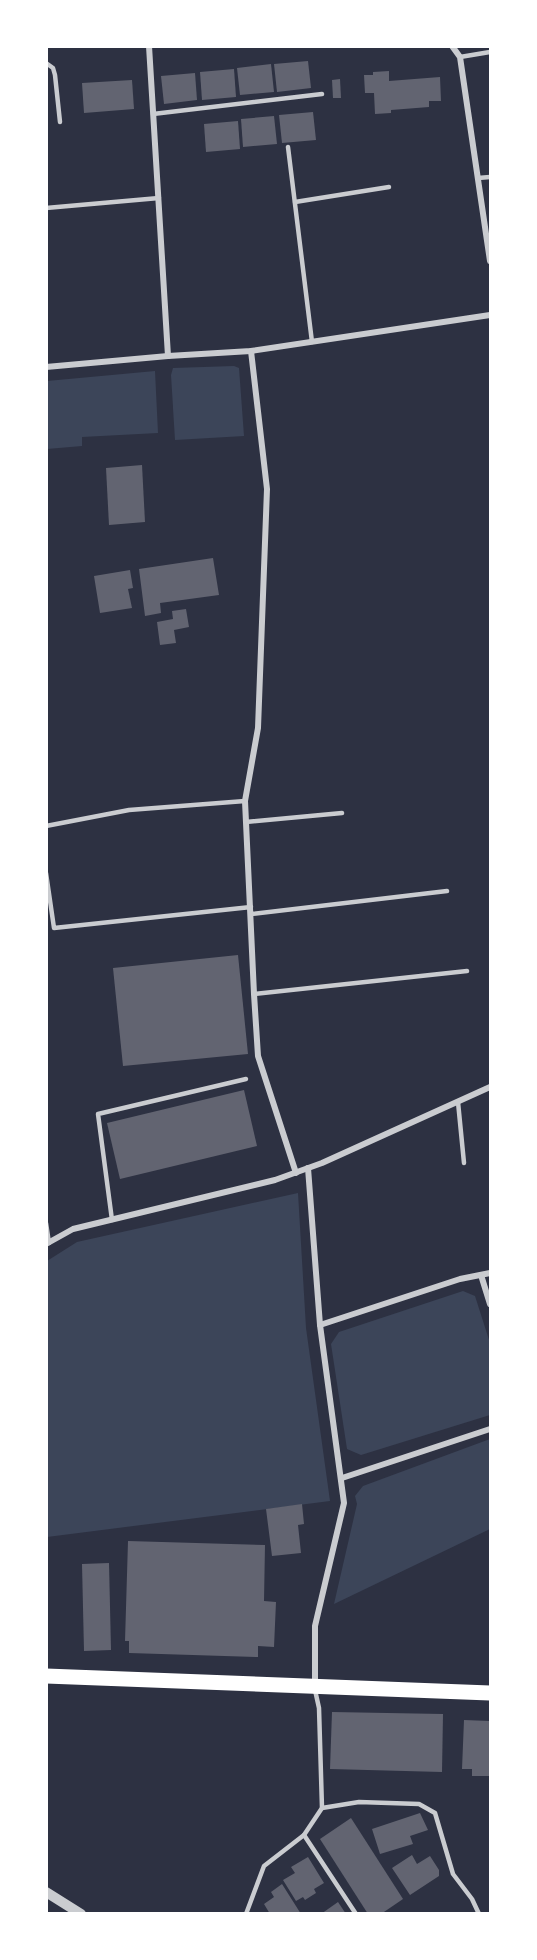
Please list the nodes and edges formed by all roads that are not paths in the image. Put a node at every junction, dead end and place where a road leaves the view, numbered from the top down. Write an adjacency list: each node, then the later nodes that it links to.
1 (149, 46): 7 (street)
2 (452, 46): 4 (street)
3 (490, 52): 4 (lane)
4 (460, 57): 11 (street)
5 (46, 63): 8 (lane)
6 (322, 94): 7 (lane)
7 (153, 114): 13 (street)
8 (60, 122)
9 (288, 147): 14 (lane)
10 (490, 177): 11 (lane)
11 (478, 178): 16 (street)
12 (389, 187): 14 (lane)
13 (159, 198): 15 (lane); 20 (street)
14 (294, 201): 18 (lane)
15 (46, 208)
16 (490, 261)
17 (490, 315): 18 (street)
18 (312, 342): 19 (street)
19 (251, 351): 20 (street); 22 (street)
20 (168, 356): 21 (street)
21 (46, 367)
22 (245, 801): 24 (street); 25 (lane)
23 (342, 813): 24 (lane)
24 (246, 822): 28 (street)
25 (46, 826)
26 (46, 873): 28 (lane)
27 (447, 891): 28 (lane)
28 (251, 910): 30 (street)
29 (467, 971): 30 (lane)
30 (255, 994): 36 (street)
31 (246, 1079): 37 (lane)
32 (490, 1087): 33 (street)
33 (458, 1102): 34 (lane); 35 (street)
34 (464, 1163)
35 (308, 1168): 36 (street); 43 (street)
36 (296, 1173): 37 (street)
37 (112, 1220): 39 (street)
38 (46, 1223): 39 (lane)
39 (48, 1244)
40 (490, 1273): 41 (street)
41 (481, 1275): 42 (street); 43 (street)
42 (490, 1304)
43 (320, 1325): 45 (street)
44 (490, 1429): 45 (street)
45 (342, 1478): 47 (street)
46 (46, 1676): 47 (main road)
47 (315, 1686): 48 (main road); 49 (lane)
48 (490, 1693)
49 (322, 1808): 50 (lane); 55 (lane)
50 (304, 1835): 53 (lane); 54 (lane)
51 (46, 1892): 52 (street)
52 (81, 1914)
53 (246, 1914)
54 (356, 1914)
55 (479, 1914)

